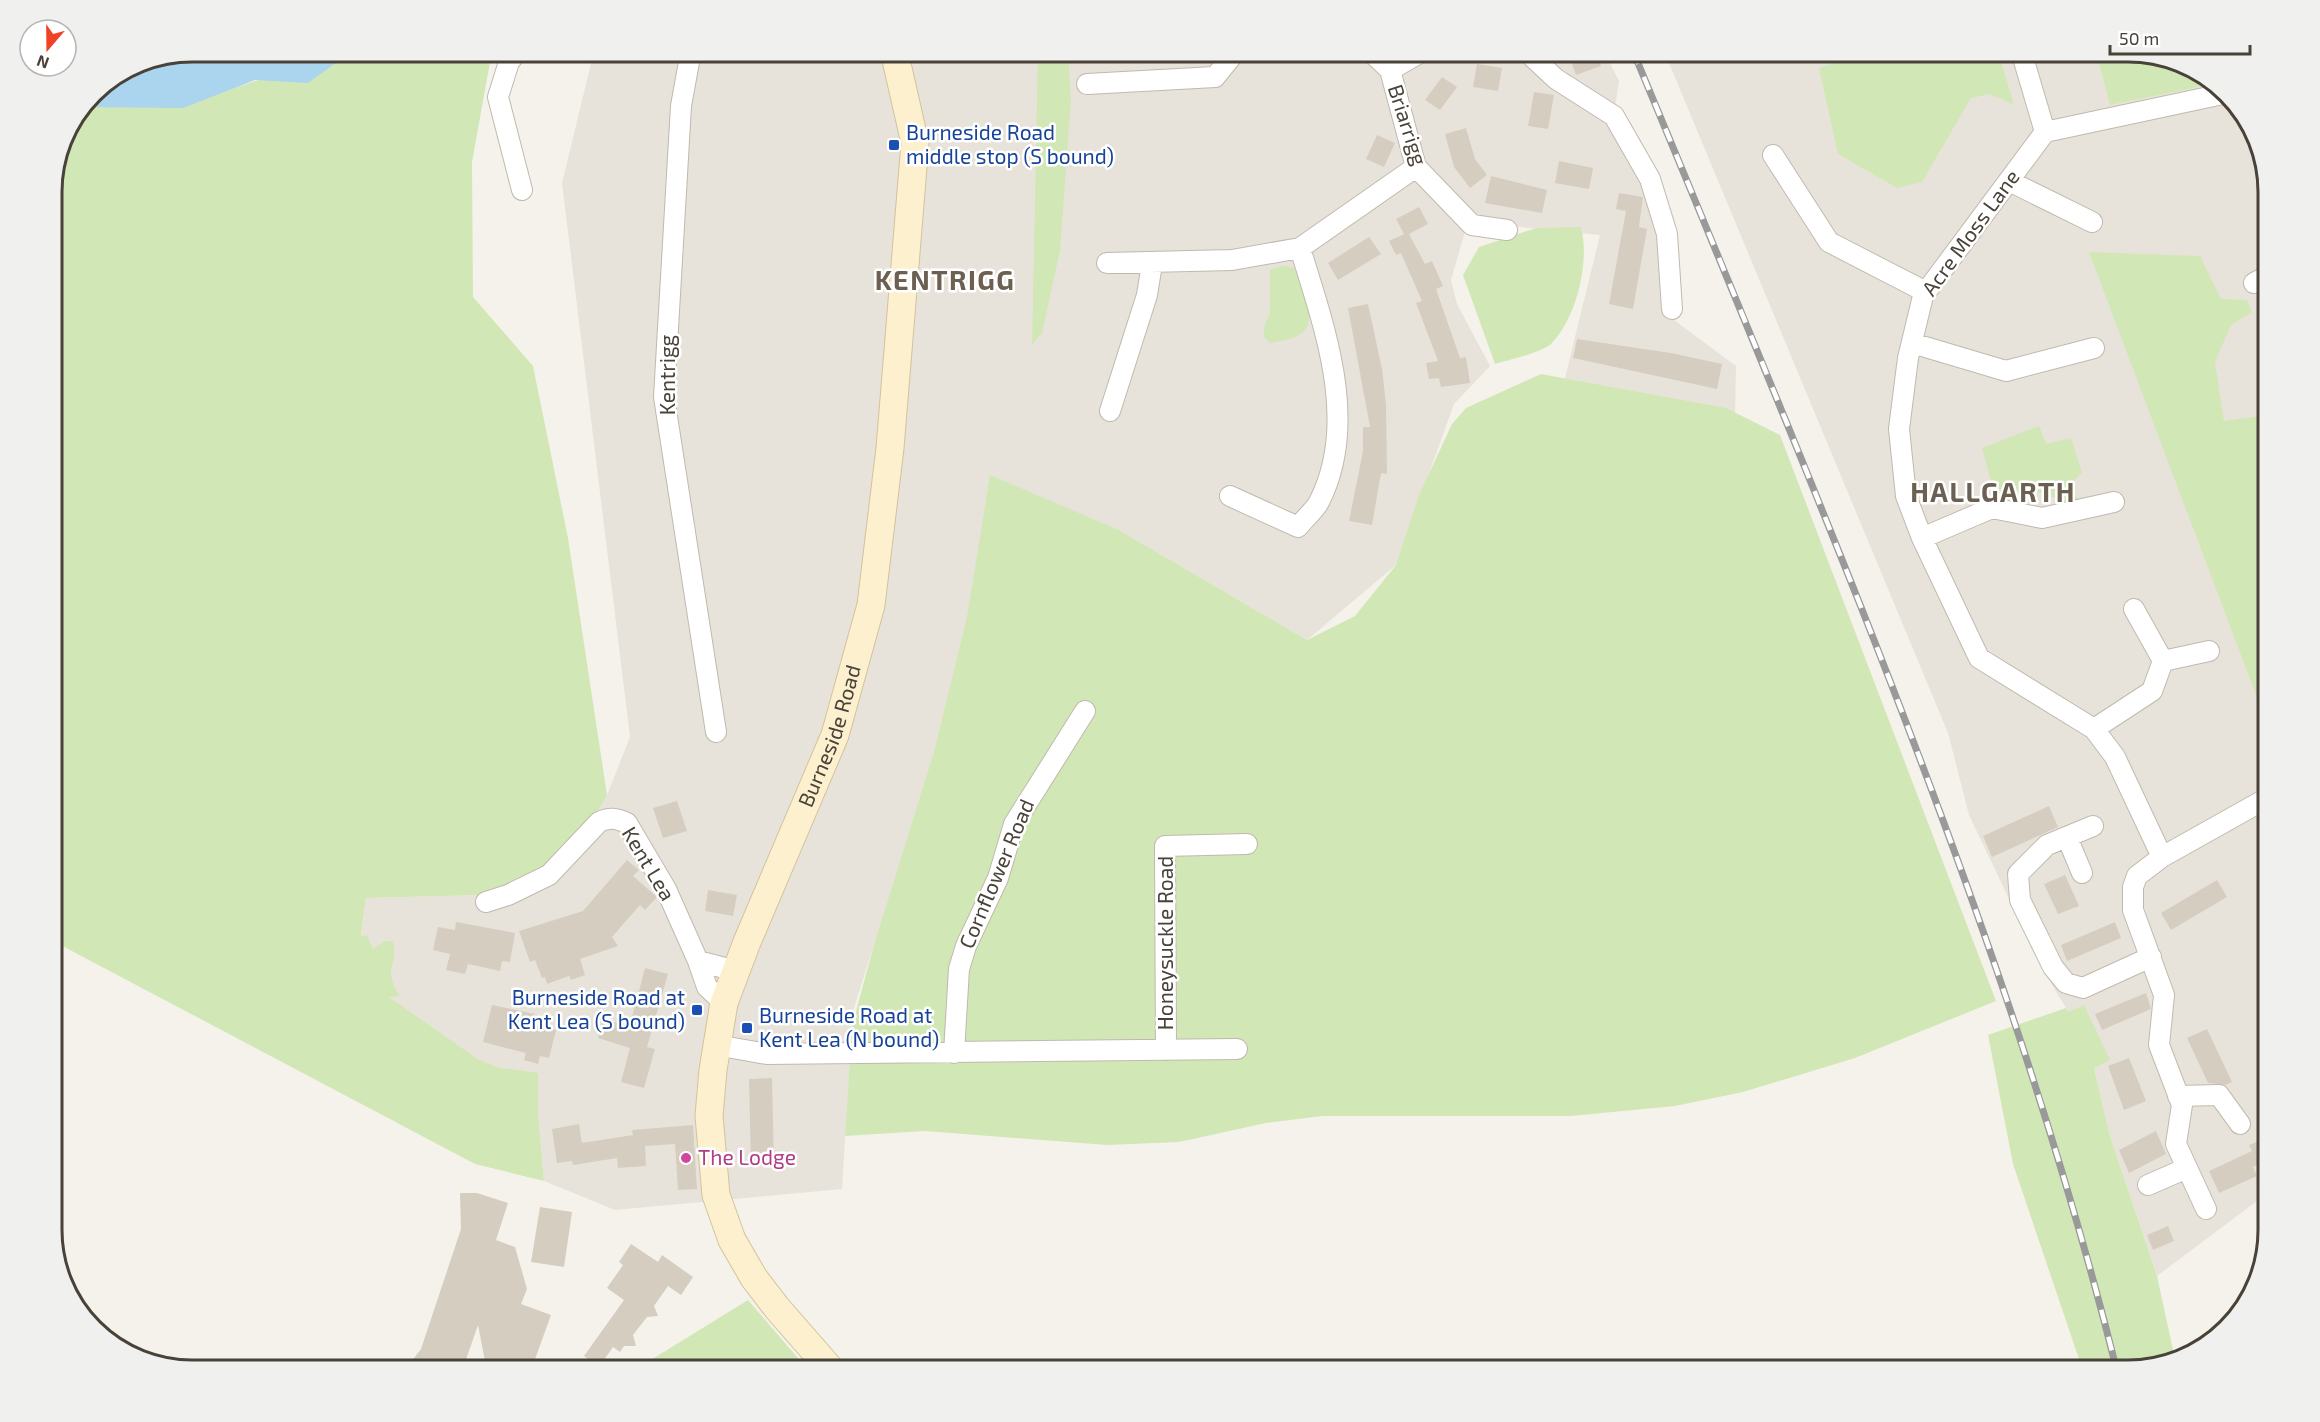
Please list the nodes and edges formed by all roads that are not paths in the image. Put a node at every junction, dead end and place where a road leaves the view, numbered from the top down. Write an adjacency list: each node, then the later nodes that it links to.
1 (509, 62): 16 (street)
2 (689, 62): 35 (street, Kentrigg)
3 (897, 62): 45 (street, Burneside Road)
4 (1227, 62): 10 (street)
5 (1382, 62): 9 (street, Briarrigg)
6 (1404, 62): 9 (street)
7 (1538, 62): 23 (street)
8 (2024, 62): 12 (street)
9 (1390, 70): 14 (street, Briarrigg)
10 (1087, 84)
11 (2216, 96): 12 (street)
12 (2045, 132): 15 (street, Acre Moss Lane)
13 (1773, 155): 22 (street)
14 (1416, 167): 18 (street, Briarrigg); 19 (street)
15 (2009, 181): 17 (street); 22 (street, Acre Moss Lane)
16 (522, 190)
17 (2092, 222)
18 (1507, 231)
19 (1300, 248): 21 (street); 27 (street)
20 (1107, 263): 21 (street)
21 (1152, 264): 26 (street)
22 (1926, 292): 24 (street, Acre Moss Lane)
23 (1672, 309)
24 (1912, 343): 25 (street); 29 (street, Acre Moss Lane)
25 (2094, 348)
26 (1110, 411)
27 (1230, 496)
28 (2114, 502): 29 (street)
29 (1922, 538): 34 (street, Acre Moss Lane)
30 (2134, 609): 32 (street)
31 (2209, 651): 32 (street)
32 (2163, 661): 34 (street)
33 (1085, 711): 50 (street, Cornflower Road)
34 (2094, 729): 40 (street, Acre Moss Lane)
35 (716, 732)
36 (2258, 802): 40 (street)
37 (2093, 826): 38 (street)
38 (2067, 837): 41 (street); 43 (street)
39 (1247, 844): 49 (street, Honeysuckle Road)
40 (2162, 856): 43 (street)
41 (2082, 873)
42 (486, 902): 44 (street, Kent Lea)
43 (2151, 957): 51 (street)
44 (698, 961): 45 (street); 46 (street, Kent Lea)
45 (736, 971): 46 (street, Burneside Road)
46 (724, 1003): 47 (street, Burneside Road)
47 (716, 1045): 50 (street); 56 (street, Burneside Road)
48 (1237, 1049): 49 (street)
49 (1166, 1050): 50 (street)
50 (954, 1053)
51 (2178, 1096): 52 (street); 53 (street)
52 (2240, 1124)
53 (2187, 1168): 54 (street); 55 (street)
54 (2148, 1185)
55 (2206, 1209)
56 (823, 1360)

